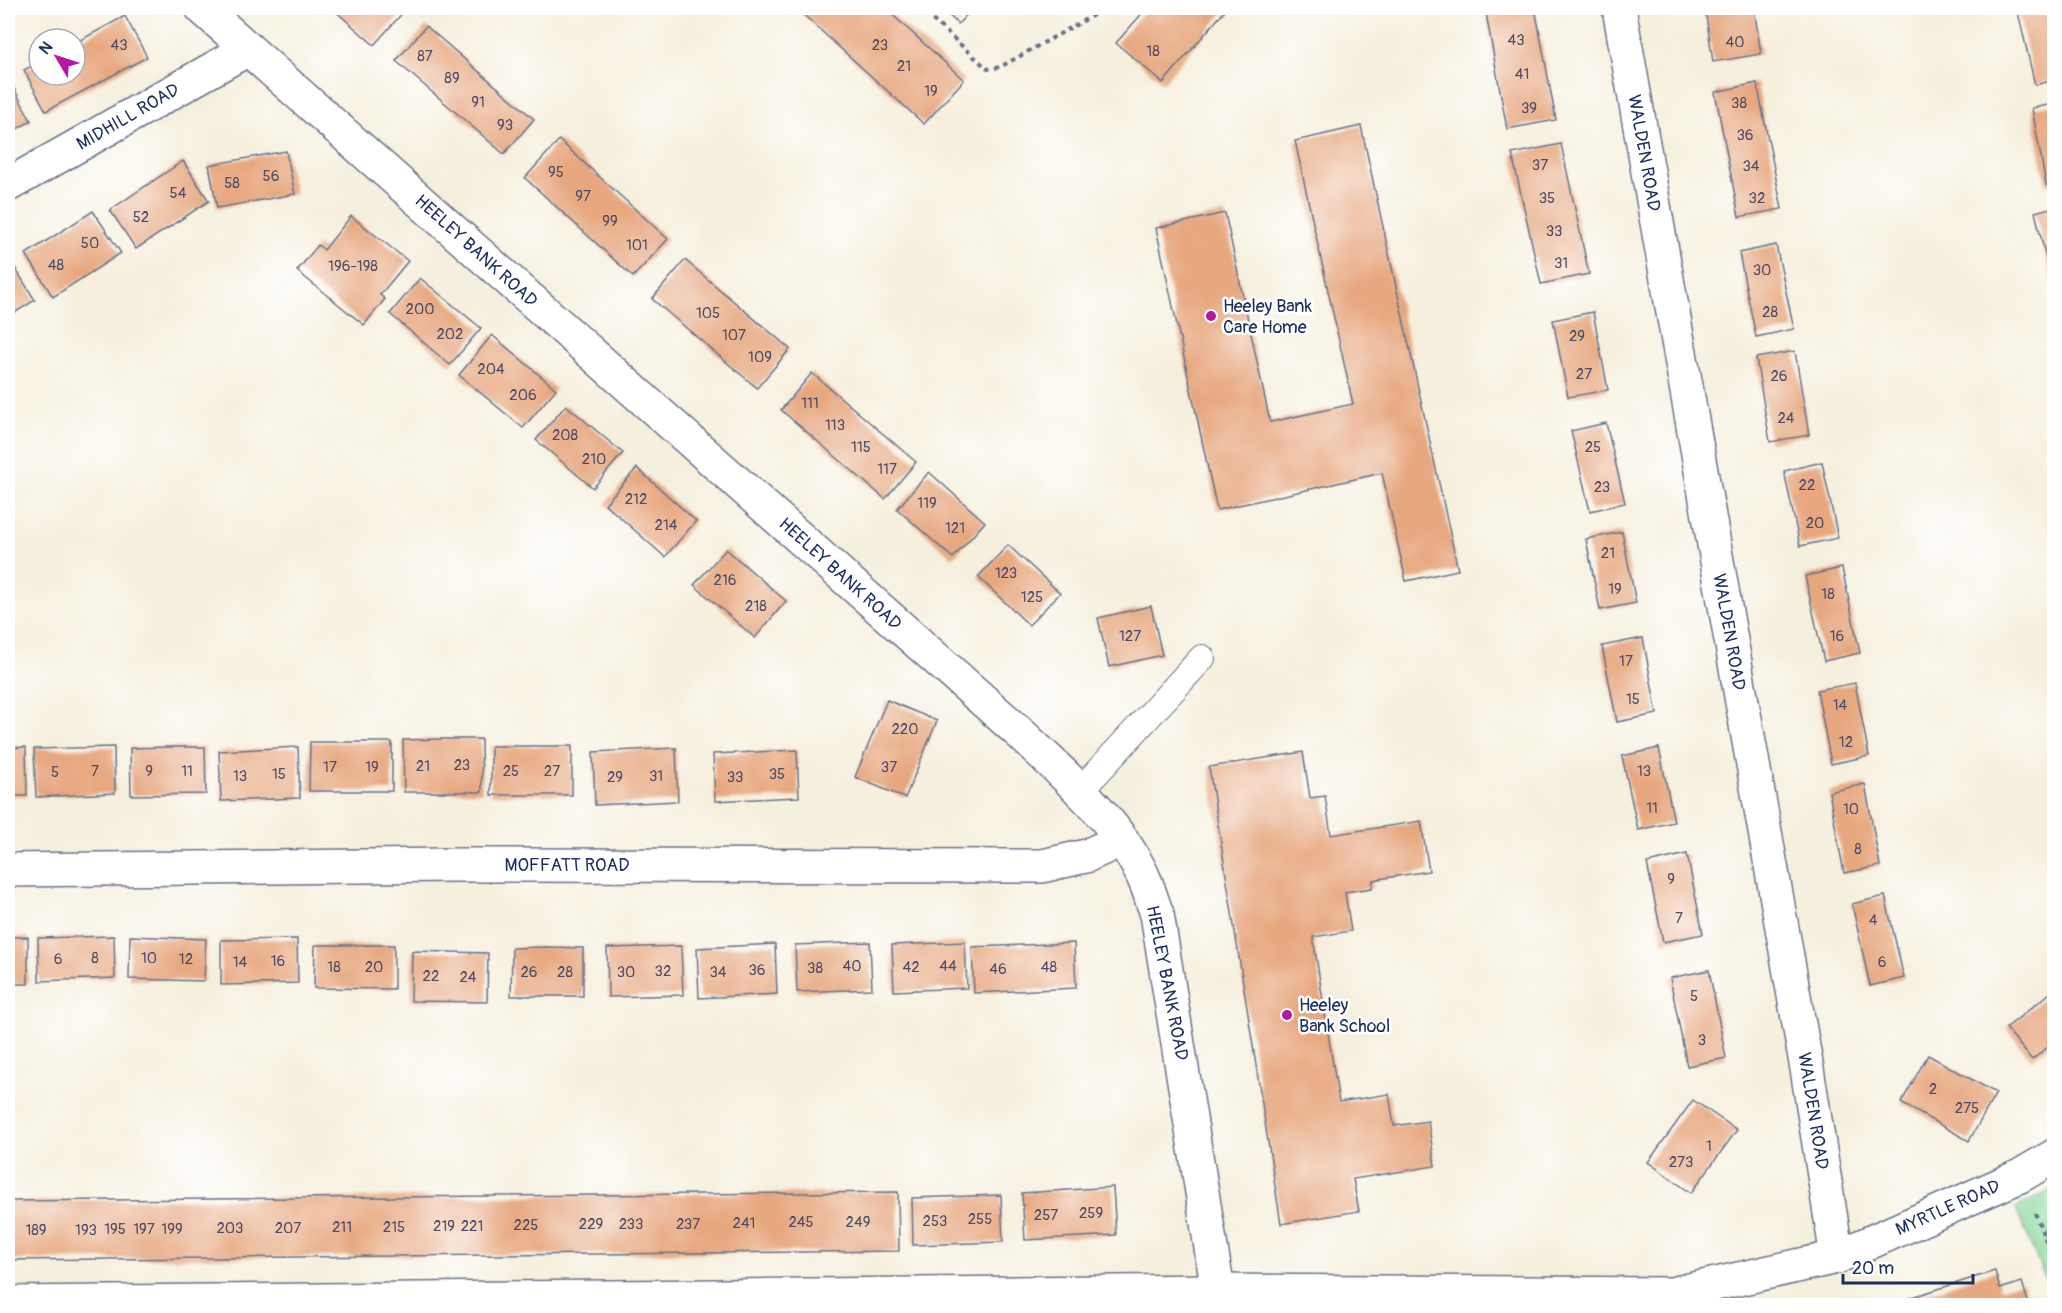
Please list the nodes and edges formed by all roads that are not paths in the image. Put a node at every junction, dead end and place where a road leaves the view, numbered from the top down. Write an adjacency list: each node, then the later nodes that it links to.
1 (202, 8): 3 (street, HEELEY BANK ROAD)
2 (1619, 8): 10 (street, WALDEN ROAD)
3 (248, 49): 4 (street, MIDHILL ROAD); 6 (street, HEELEY BANK ROAD)
4 (8, 185)
5 (1202, 658): 6 (lane)
6 (1080, 791): 7 (street, HEELEY BANK ROAD)
7 (1121, 840): 8 (street, MOFFATT ROAD); 11 (street, HEELEY BANK ROAD)
8 (8, 870)
9 (2055, 1156): 10 (street, MYRTLE ROAD)
10 (1837, 1257): 12 (street, MYRTLE ROAD)
11 (1224, 1298): 12 (street, MYRTLE ROAD); 13 (street, MYRTLE ROAD)
12 (1656, 1300)
13 (8, 1304)

